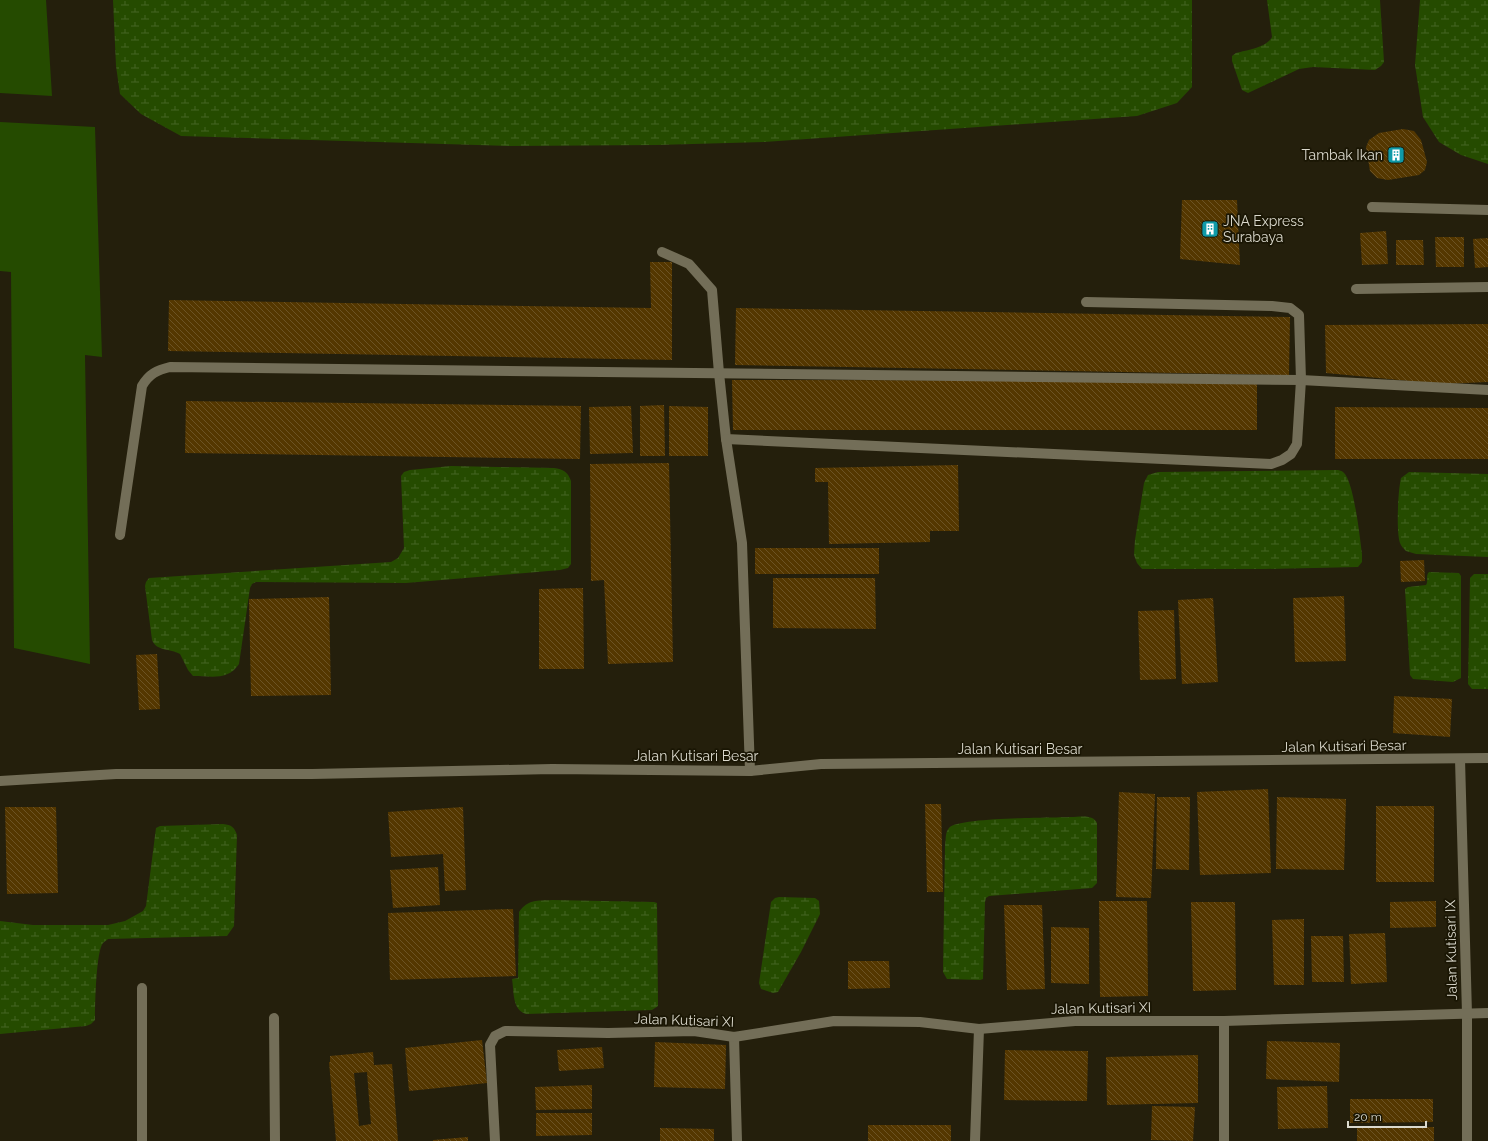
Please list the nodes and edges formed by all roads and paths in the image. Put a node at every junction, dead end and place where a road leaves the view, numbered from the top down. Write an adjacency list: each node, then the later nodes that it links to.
1 (1372, 207): 2 (street)
2 (1488, 210)
3 (662, 252): 7 (street)
4 (1488, 286): 5 (street)
5 (1356, 289)
6 (1086, 302): 8 (street)
7 (719, 373): 8 (street); 10 (street); 11 (street)
8 (1301, 380): 9 (street); 10 (street)
9 (1488, 390)
10 (726, 439): 14 (street)
11 (120, 535)
12 (1488, 758): 13 (street, Jalan Kutisari Besar)
13 (1460, 759): 14 (street, Jalan Kutisari Besar); 18 (street, Jalan Kutisari IX)
14 (750, 771): 15 (street, Jalan Kutisari Besar)
15 (0, 781)
16 (142, 988): 23 (street)
17 (1488, 1013): 18 (street, Jalan Kutisari XI)
18 (1467, 1014): 20 (street, Jalan Kutisari XI); 29 (street, Jalan Kutisari IX)
19 (274, 1018): 24 (street)
20 (1224, 1021): 21 (street, Jalan Kutisari XI); 28 (street)
21 (979, 1029): 22 (street, Jalan Kutisari XI); 27 (street)
22 (734, 1036): 25 (street, Jalan Kutisari XI); 26 (street)
23 (142, 1141)
24 (275, 1141)
25 (495, 1141)
26 (737, 1141)
27 (975, 1141)
28 (1224, 1141)
29 (1467, 1141)

